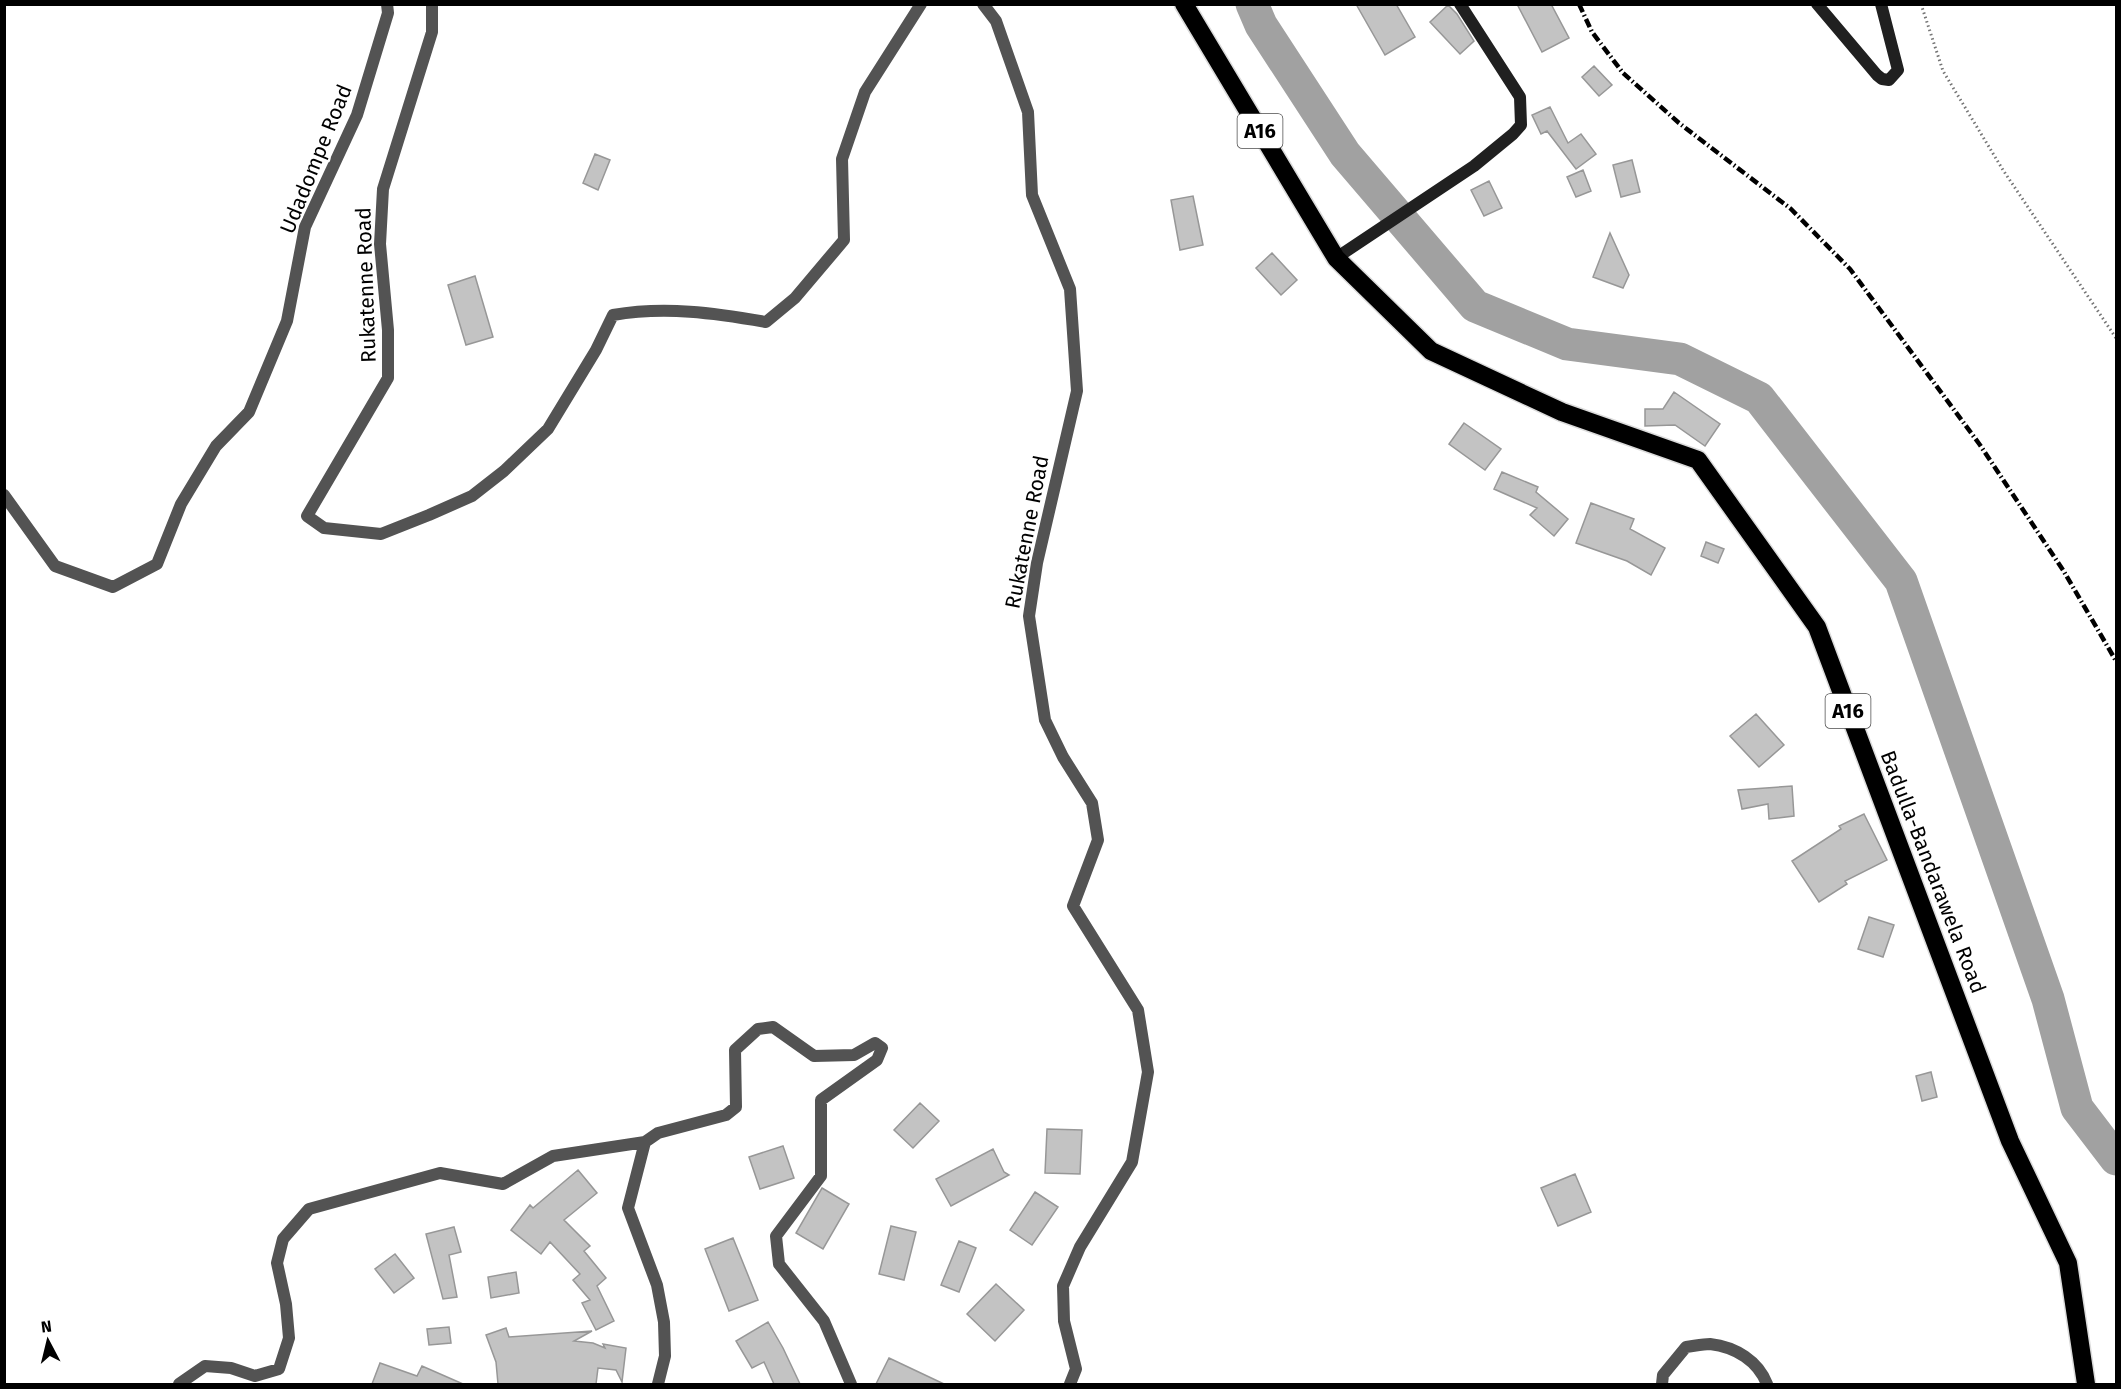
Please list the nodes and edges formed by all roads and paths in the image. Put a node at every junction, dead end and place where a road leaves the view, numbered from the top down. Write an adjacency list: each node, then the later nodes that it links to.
1 (387, 4): 12 (street, Udadompe Road)
2 (432, 4): 3 (street, Rukatenne Road)
3 (921, 4)
4 (983, 4): 17 (street, Rukatenne Road)
5 (1184, 4): 10 (highway, A16)
6 (1460, 4): 10 (street)
7 (1817, 4): 8 (street)
8 (1881, 4)
9 (1921, 4): 11 (path)
10 (1336, 258): 20 (highway, Badulla-Bandarawela Road / A16)
11 (2116, 338)
12 (4, 495)
13 (645, 1142): 14 (street); 15 (street); 16 (street)
14 (179, 1384)
15 (658, 1384)
16 (851, 1384)
17 (1070, 1384)
18 (1662, 1384): 19 (street)
19 (1767, 1384)
20 (2085, 1384)

